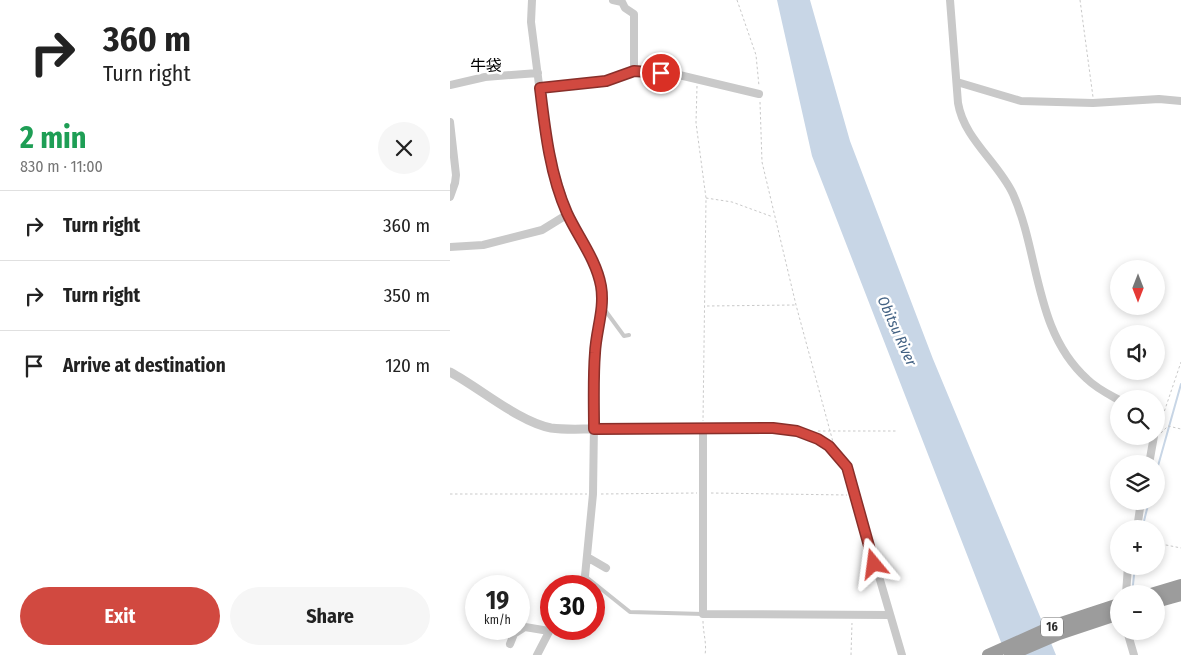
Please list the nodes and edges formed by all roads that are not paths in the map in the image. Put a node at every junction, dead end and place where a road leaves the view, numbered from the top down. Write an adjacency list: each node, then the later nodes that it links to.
1 (532, 0): 6 (street)
2 (613, 0): 4 (street)
3 (950, 0): 7 (street)
4 (622, 1): 5 (street)
5 (634, 71): 9 (lane); 10 (street)
6 (538, 73): 8 (street); 9 (street)
7 (957, 82): 11 (street); 19 (street)
8 (450, 85)
9 (540, 88): 14 (street)
10 (759, 94)
11 (1181, 100)
12 (450, 122): 13 (street)
13 (450, 197)
14 (568, 214): 15 (street); 16 (street)
15 (450, 247)
16 (602, 306): 17 (lane); 20 (street)
17 (629, 335)
18 (450, 372): 20 (street)
19 (1110, 394)
20 (594, 429): 21 (street); 22 (street)
21 (703, 429): 31 (street); 32 (street)
22 (587, 556): 23 (street); 24 (street)
23 (606, 568)
24 (585, 575)
25 (1181, 584): 27 (highway)
26 (605, 593): 31 (lane)
27 (1165, 593)
28 (1181, 595): 29 (highway)
29 (1165, 597)
30 (1110, 607): 40 (highway, 16)
31 (703, 614): 32 (street)
32 (890, 615): 39 (street)
33 (1110, 617): 41 (highway, 16)
34 (540, 628): 37 (street)
35 (544, 640): 38 (street)
36 (1130, 640): 42 (street)
37 (510, 644)
38 (537, 655)
39 (902, 655)
40 (988, 655)
41 (1010, 655)
42 (1134, 655)

